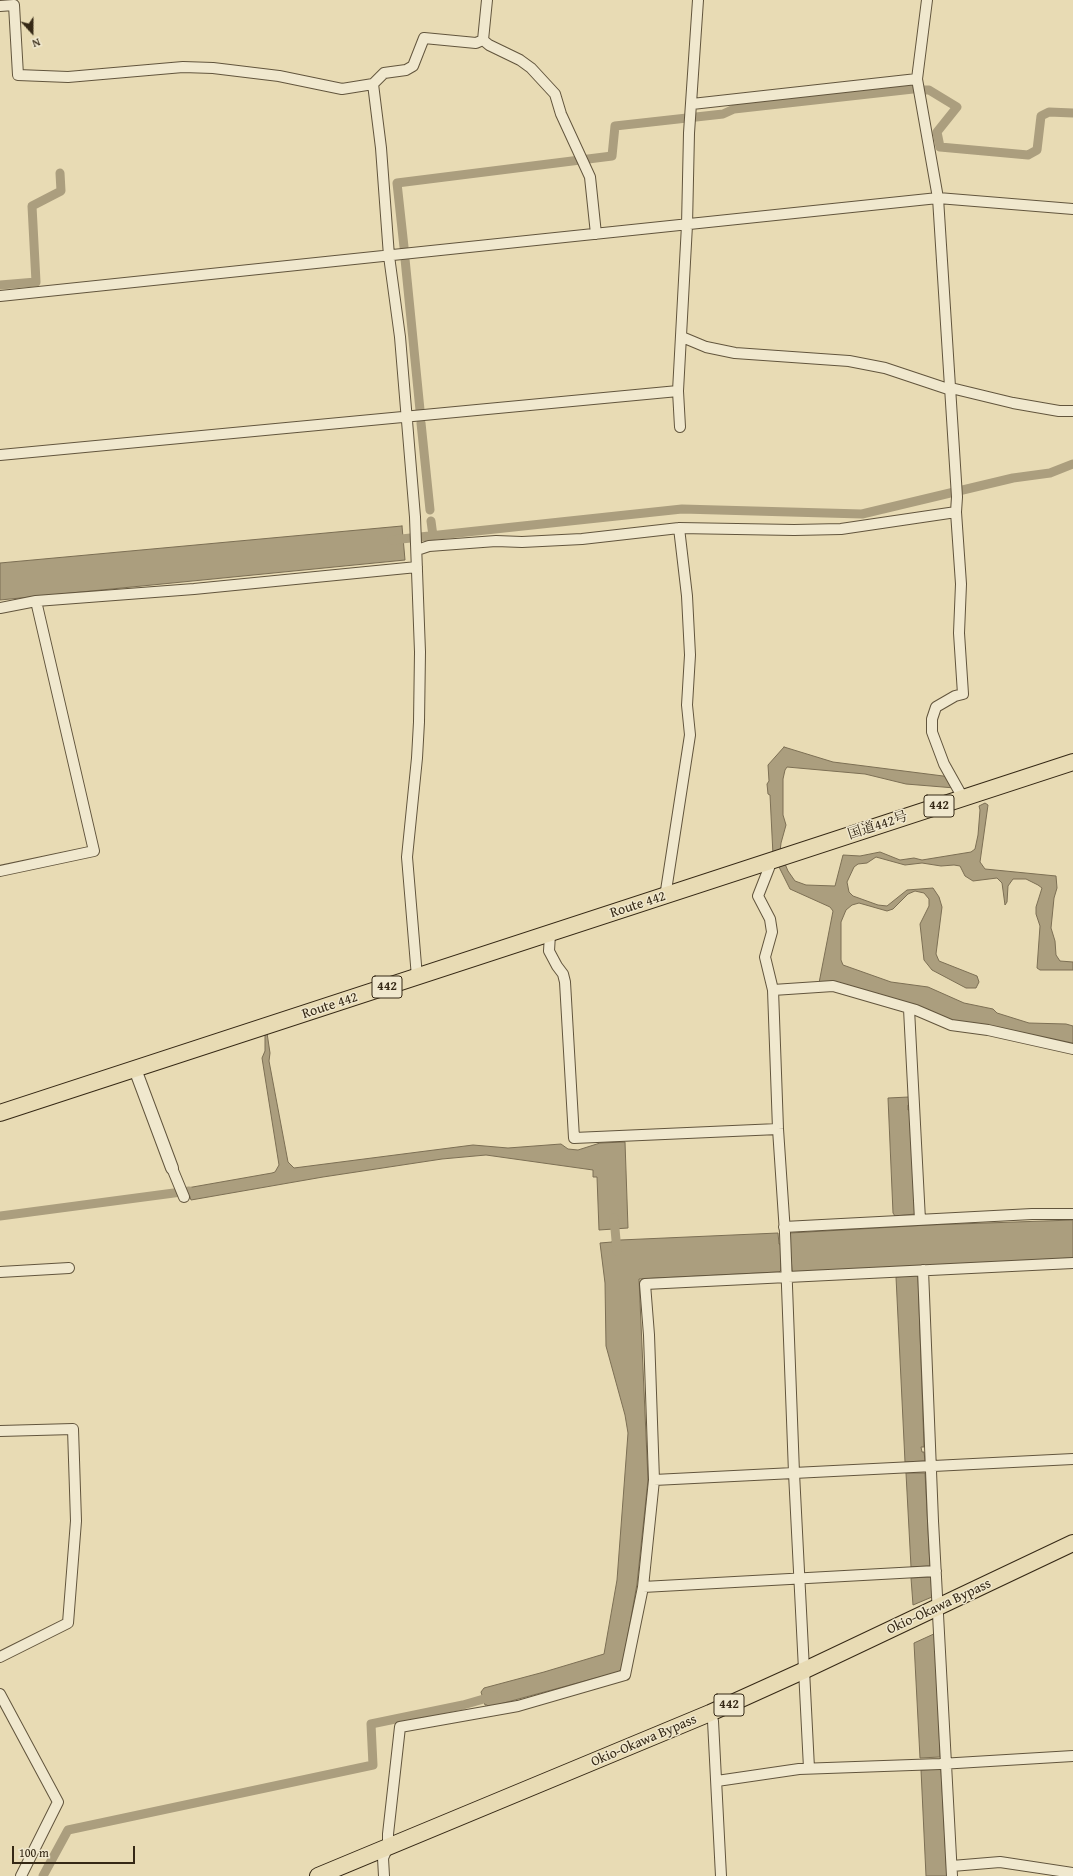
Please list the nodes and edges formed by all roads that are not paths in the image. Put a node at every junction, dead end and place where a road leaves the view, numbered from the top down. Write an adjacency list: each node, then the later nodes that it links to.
1 (487, 0): 5 (street)
2 (698, 0): 8 (street)
3 (927, 0): 6 (street)
4 (0, 6): 7 (street)
5 (483, 40): 7 (street); 12 (street)
6 (917, 79): 8 (street); 9 (street)
7 (373, 84): 13 (street)
8 (691, 107): 11 (street)
9 (938, 198): 10 (street); 11 (street); 16 (street)
10 (1073, 209)
11 (687, 225): 12 (street); 15 (street)
12 (596, 234): 13 (street)
13 (389, 256): 14 (street); 19 (street)
14 (0, 296)
15 (682, 337): 16 (street); 17 (street)
16 (951, 389): 18 (street); 22 (street)
17 (678, 391): 19 (street); 20 (street)
18 (1073, 411)
19 (406, 418): 21 (street); 24 (street)
20 (680, 427)
21 (0, 455)
22 (956, 512): 23 (street); 29 (street)
23 (679, 528): 24 (street); 32 (street)
24 (416, 549): 25 (street)
25 (417, 567): 26 (street); 34 (street)
26 (36, 600): 27 (street); 31 (street)
27 (0, 608)
28 (1073, 762): 29 (highway, 国道442号 / 442)
29 (962, 798): 30 (highway, 国道442号 / 442)
30 (770, 861): 32 (highway, Route 442 / 442); 35 (street)
31 (0, 871)
32 (665, 896): 33 (highway, Route 442 / 442)
33 (550, 934): 34 (highway, Route 442 / 442); 40 (street)
34 (417, 977): 38 (highway, Route 442 / 442)
35 (773, 990): 36 (street); 40 (street)
36 (909, 1008): 37 (street); 44 (street)
37 (1073, 1050)
38 (135, 1069): 39 (highway, Route 442 / 442); 41 (street)
39 (0, 1113)
40 (778, 1129): 45 (street)
41 (172, 1168): 42 (street)
42 (184, 1196)
43 (1073, 1214): 44 (street)
44 (920, 1220): 45 (street)
45 (784, 1230): 50 (street)
46 (1073, 1263): 48 (street)
47 (70, 1268): 49 (street)
48 (923, 1270): 50 (street); 53 (street)
49 (0, 1272)
50 (786, 1274): 54 (street); 55 (street)
51 (0, 1431): 62 (street)
52 (1073, 1459): 53 (street)
53 (931, 1467): 54 (street); 58 (street)
54 (794, 1473): 55 (street); 59 (street)
55 (654, 1480): 60 (street)
56 (1073, 1543): 61 (highway, Okio-Okawa Bypass / 442)
57 (1073, 1553): 61 (highway, Okio-Okawa Bypass / 442)
58 (936, 1571): 59 (street); 61 (street)
59 (800, 1578): 60 (street); 63 (street)
60 (643, 1587): 70 (street)
61 (938, 1612): 63 (highway, Okio-Okawa Bypass / 442); 67 (street)
62 (0, 1657)
63 (805, 1675): 65 (highway, Okio-Okawa Bypass / 442); 68 (street); 70 (highway, Okio-Okawa Bypass / 442)
64 (0, 1694): 73 (street)
65 (713, 1721): 69 (street); 70 (highway, Okio-Okawa Bypass / 442)
66 (1073, 1756): 67 (street)
67 (945, 1763): 68 (street); 71 (street)
68 (809, 1768): 69 (street)
69 (717, 1781): 77 (street)
70 (378, 1856): 74 (highway, Okio-Okawa Bypass / 442); 75 (highway, Okio-Okawa Bypass / 442); 76 (street)
71 (952, 1871): 72 (street)
72 (1073, 1873)
73 (21, 1876)
74 (318, 1876)
75 (339, 1876)
76 (384, 1876)
77 (721, 1876)

